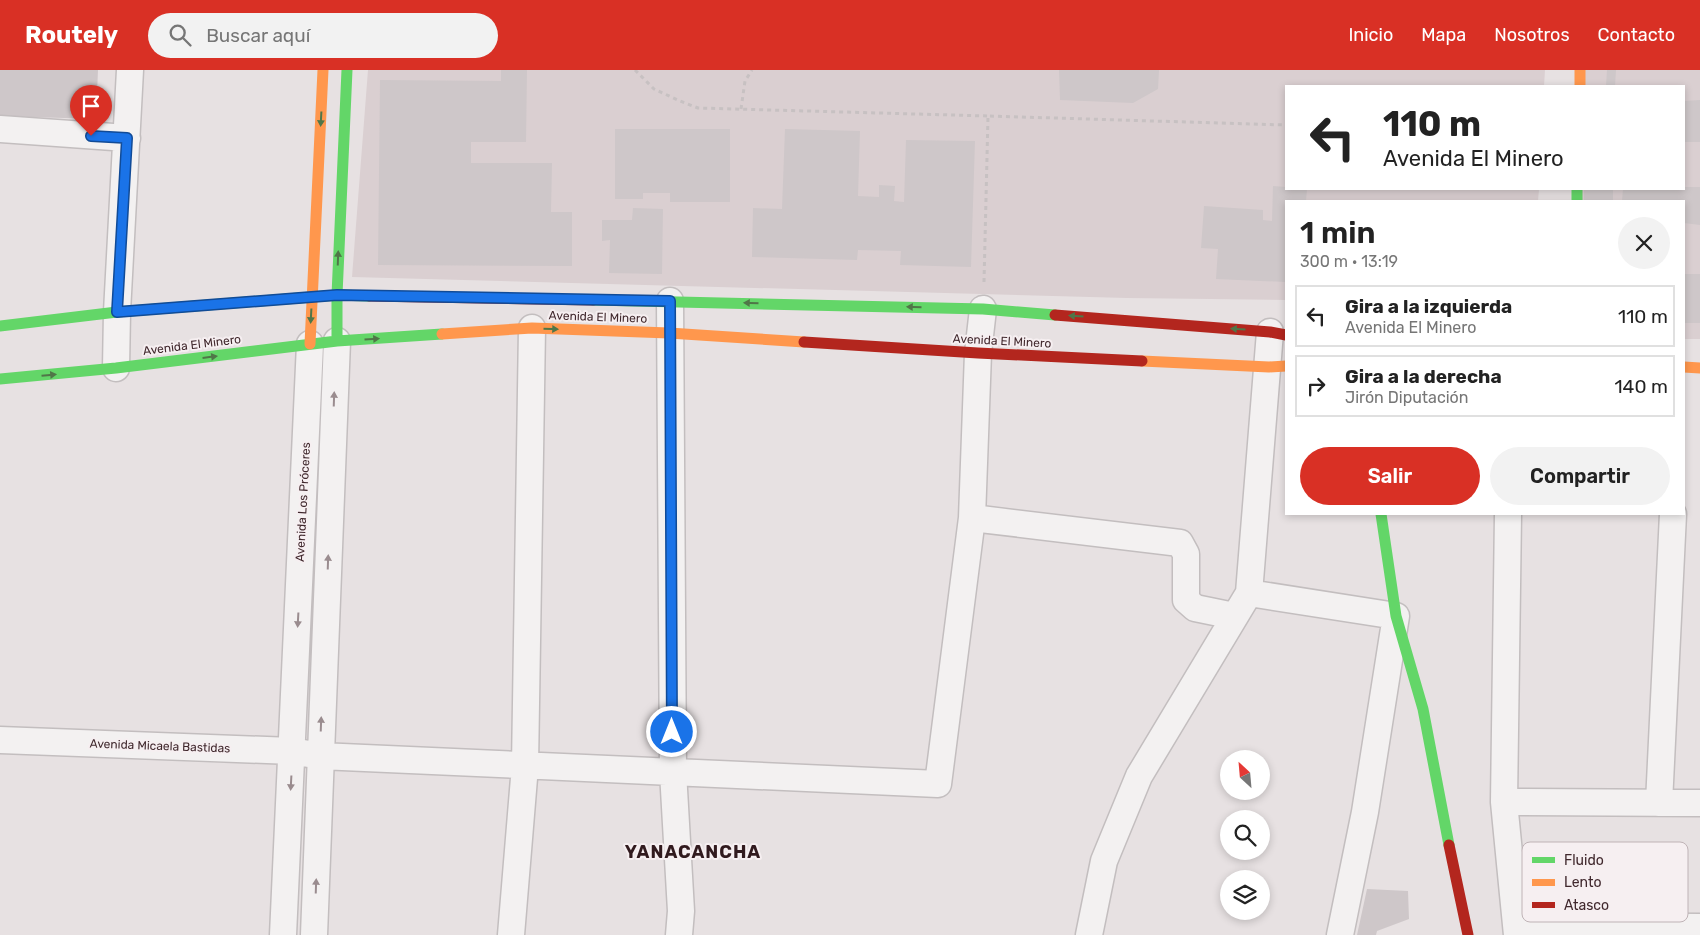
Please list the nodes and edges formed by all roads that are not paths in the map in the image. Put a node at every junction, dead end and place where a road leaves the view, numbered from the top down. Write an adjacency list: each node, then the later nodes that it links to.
1 (130, 70): 7 (street)
2 (323, 70): 9 (main road, Avenida Los Próceres, one-way to 9)
3 (346, 70): 8 (main road, one-way to 3)
4 (1580, 70): 5 (main road)
5 (1580, 85)
6 (0, 130): 7 (street)
7 (127, 138): 12 (street)
8 (337, 295): 9 (main road, Avenida El Minero); 10 (main road, Avenida El Minero); 17 (main road)
9 (312, 296): 12 (main road, Avenida El Minero); 18 (main road, Avenida Los Próceres, one-way to 18)
10 (670, 301): 11 (main road, Avenida El Minero, one-way to 10); 16 (street)
11 (983, 309): 15 (main road, Avenida El Minero, one-way to 11); 19 (street)
12 (117, 312): 13 (main road, Avenida El Minero); 22 (street)
13 (0, 326)
14 (532, 328): 16 (main road, Avenida El Minero, one-way to 16); 17 (main road, Avenida El Minero, one-way to 14); 35 (street)
15 (1278, 333): 20 (street)
16 (669, 334): 19 (main road, Avenida El Minero); 36 (street)
17 (336, 342): 18 (main road, Avenida El Minero); 34 (street, one-way to 17)
18 (310, 344): 22 (main road, Avenida El Minero, one-way to 18); 33 (street, Avenida Los Próceres, one-way to 33)
19 (978, 354): 20 (main road, Avenida El Minero); 28 (street)
20 (1277, 366): 29 (street)
21 (1685, 367): 23 (main road)
22 (116, 368): 24 (main road, Avenida El Minero, one-way to 22)
23 (1700, 368)
24 (0, 379)
25 (1381, 515): 31 (main road)
26 (1508, 515): 37 (street)
27 (1673, 515): 38 (street)
28 (972, 518): 30 (street); 36 (street, Avenida Micaela Bastidas)
29 (1249, 592): 30 (street); 31 (street)
30 (1234, 616): 48 (street)
31 (1396, 616): 40 (main road); 49 (street)
32 (0, 740): 33 (street, Avenida Micaela Bastidas)
33 (292, 751): 34 (street, Avenida Micaela Bastidas); 44 (street, Avenida Los Próceres, one-way to 44)
34 (320, 756): 35 (street, Avenida Micaela Bastidas); 45 (street, one-way to 34)
35 (525, 766): 36 (street, Avenida Micaela Bastidas); 46 (street)
36 (673, 772): 47 (street)
37 (1504, 802): 38 (street); 43 (street)
38 (1660, 803): 39 (street)
39 (1700, 803)
40 (1456, 880): 41 (main road); 50 (main road)
41 (1455, 926)
42 (1700, 927): 43 (street)
43 (1517, 929)
44 (283, 935)
45 (314, 935)
46 (511, 935)
47 (679, 935)
48 (1089, 935)
49 (1340, 935)
50 (1468, 935)

